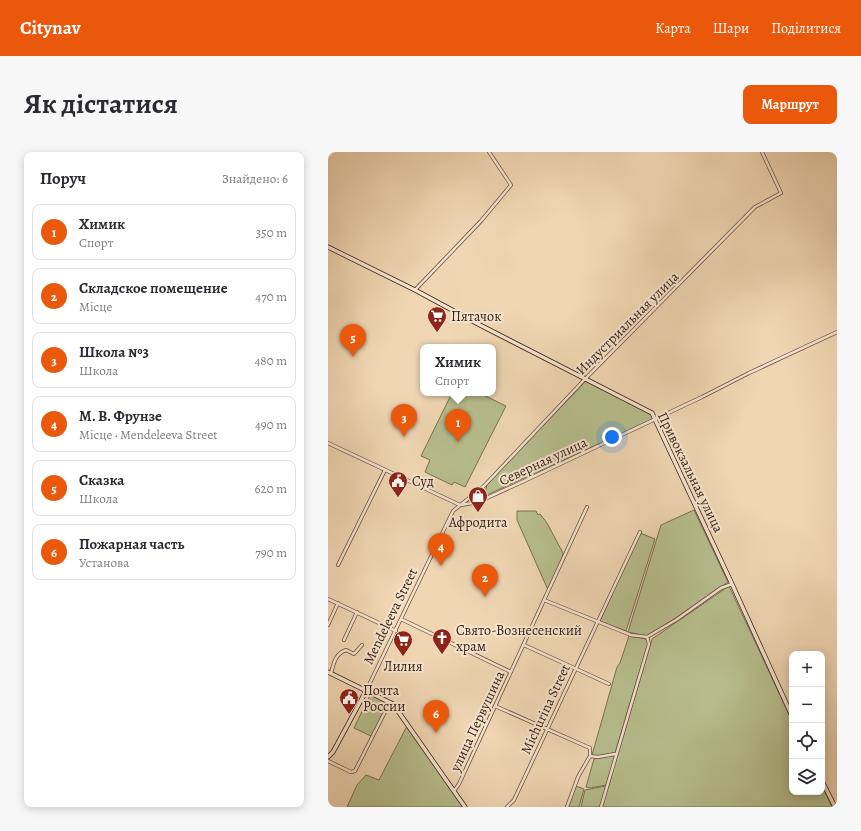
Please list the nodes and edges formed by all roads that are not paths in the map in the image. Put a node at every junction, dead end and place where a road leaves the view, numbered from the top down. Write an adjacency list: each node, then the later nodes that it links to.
1 (489, 152): 4 (street)
2 (762, 152): 6 (street, Индустриальная улица)
3 (328, 247): 4 (main road, Привокзальная улица)
4 (415, 290): 6 (main road, Привокзальная улица)
5 (837, 332): 7 (street, Северная улица)
6 (585, 379): 7 (main road, Привокзальная улица); 10 (street, Индустриальная улица)
7 (656, 419): 10 (street, Северная улица); 14 (main road, Привокзальная улица)
8 (328, 444): 9 (street)
9 (385, 470): 10 (street); 13 (street)
10 (460, 505): 19 (street, Mendeleeva Street)
11 (587, 507): 16 (street, улица Первушина)
12 (640, 532): 21 (street, Michurina Street)
13 (338, 565)
14 (732, 584): 24 (street); 35 (main road, Привокзальная улица)
15 (328, 599): 17 (street)
16 (544, 600): 21 (street); 27 (street, улица Первушина)
17 (338, 603): 18 (street); 20 (street)
18 (357, 612): 23 (street); 25 (street)
19 (401, 619): 23 (street, Mendeleeva Street); 29 (street)
20 (329, 620): 22 (street)
21 (598, 621): 24 (street); 28 (street, Michurina Street)
22 (328, 625)
23 (396, 630): 32 (street, Mendeleeva Street)
24 (648, 637): 37 (street)
25 (344, 640)
26 (362, 645): 30 (street)
27 (524, 645): 28 (street); 29 (street, улица Первушина)
28 (576, 668): 31 (street); 36 (street, Michurina Street)
29 (511, 672): 34 (street, улица Первушина)
30 (329, 673): 32 (main road)
31 (610, 684)
32 (366, 691): 33 (main road); 39 (main road, Mendeleeva Street)
33 (390, 702): 40 (street); 42 (main road)
34 (495, 706): 36 (street); 42 (street, улица Первушина)
35 (789, 709)
36 (547, 730): 38 (street); 44 (street, Michurina Street)
37 (616, 754): 38 (street); 46 (street)
38 (590, 756): 45 (street)
39 (328, 757)
40 (328, 761)
41 (825, 787): 47 (main road)
42 (454, 791): 43 (main road)
43 (465, 807)
44 (507, 807)
45 (567, 807)
46 (601, 807)
47 (835, 807)

